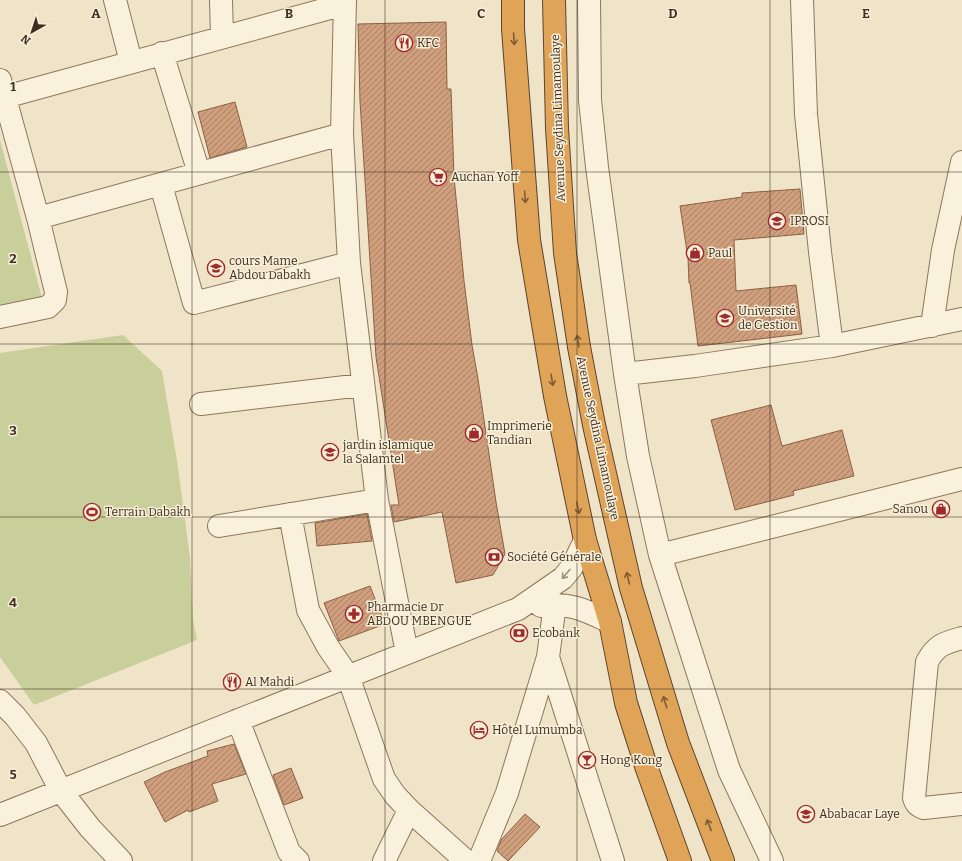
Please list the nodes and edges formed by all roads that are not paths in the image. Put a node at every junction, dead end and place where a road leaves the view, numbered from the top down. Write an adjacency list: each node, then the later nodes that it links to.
1 (115, 0): 10 (street)
2 (221, 0): 8 (street)
3 (513, 0): 29 (highway, one-way to 29)
4 (554, 0): 51 (highway, Avenue Seydina Limamoulaye, one-way to 4)
5 (589, 0): 22 (street)
6 (802, 0): 21 (street)
7 (345, 2): 8 (street); 12 (street)
8 (222, 37): 9 (street)
9 (162, 53): 10 (street); 14 (street)
10 (131, 62): 11 (street)
11 (2, 88): 16 (street)
12 (342, 134): 14 (street); 17 (street)
13 (962, 162): 20 (street)
14 (199, 173): 15 (street)
15 (161, 185): 16 (street); 17 (street)
16 (38, 218): 18 (street)
17 (349, 263): 23 (street)
18 (0, 317)
19 (962, 319): 20 (street)
20 (932, 326): 21 (street)
21 (832, 346): 22 (street)
22 (625, 374): 30 (street)
23 (362, 385): 24 (street); 26 (street)
24 (202, 404)
25 (962, 479): 30 (street)
26 (377, 500): 27 (street); 35 (street)
27 (290, 514): 28 (street); 37 (street)
28 (219, 526)
29 (585, 540): 32 (street, one-way to 32); 33 (highway)
30 (660, 555): 52 (street)
31 (556, 604): 32 (street); 33 (street); 36 (street)
32 (518, 609): 35 (street)
33 (610, 622): 50 (highway)
34 (962, 638): 41 (street)
35 (407, 653): 37 (street)
36 (548, 657): 48 (street); 49 (street)
37 (348, 676): 39 (street); 42 (street)
38 (0, 701): 40 (street)
39 (238, 720): 40 (street); 44 (street)
40 (61, 791): 43 (street); 45 (street)
41 (960, 809)
42 (409, 810): 46 (street); 47 (street)
43 (0, 815)
44 (290, 858)
45 (122, 861)
46 (384, 861)
47 (466, 861)
48 (479, 861)
49 (613, 861)
50 (680, 861)
51 (723, 861)
52 (772, 861)

